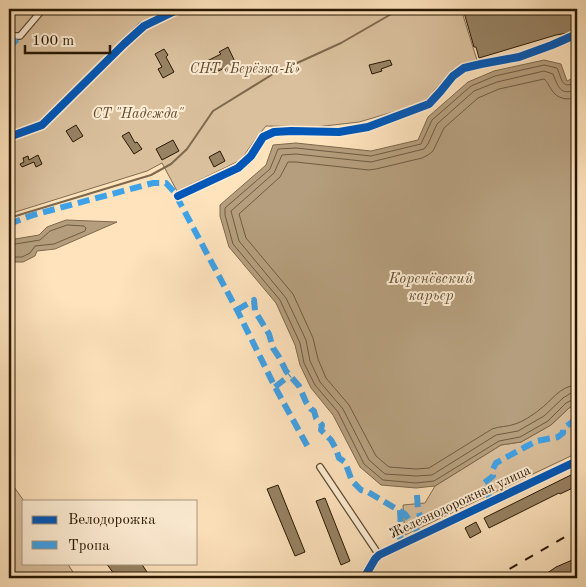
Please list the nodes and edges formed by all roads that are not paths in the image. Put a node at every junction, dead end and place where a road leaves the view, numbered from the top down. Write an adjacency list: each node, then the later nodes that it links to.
1 (43, 9): 4 (street)
2 (179, 9): 5 (street)
3 (577, 34): 6 (street)
4 (9, 36)
5 (9, 137)
6 (178, 196)
7 (577, 461): 9 (street, Железнодорожная улица)
8 (320, 467): 9 (street)
9 (380, 555): 10 (street, Железнодорожная улица)
10 (364, 578)

